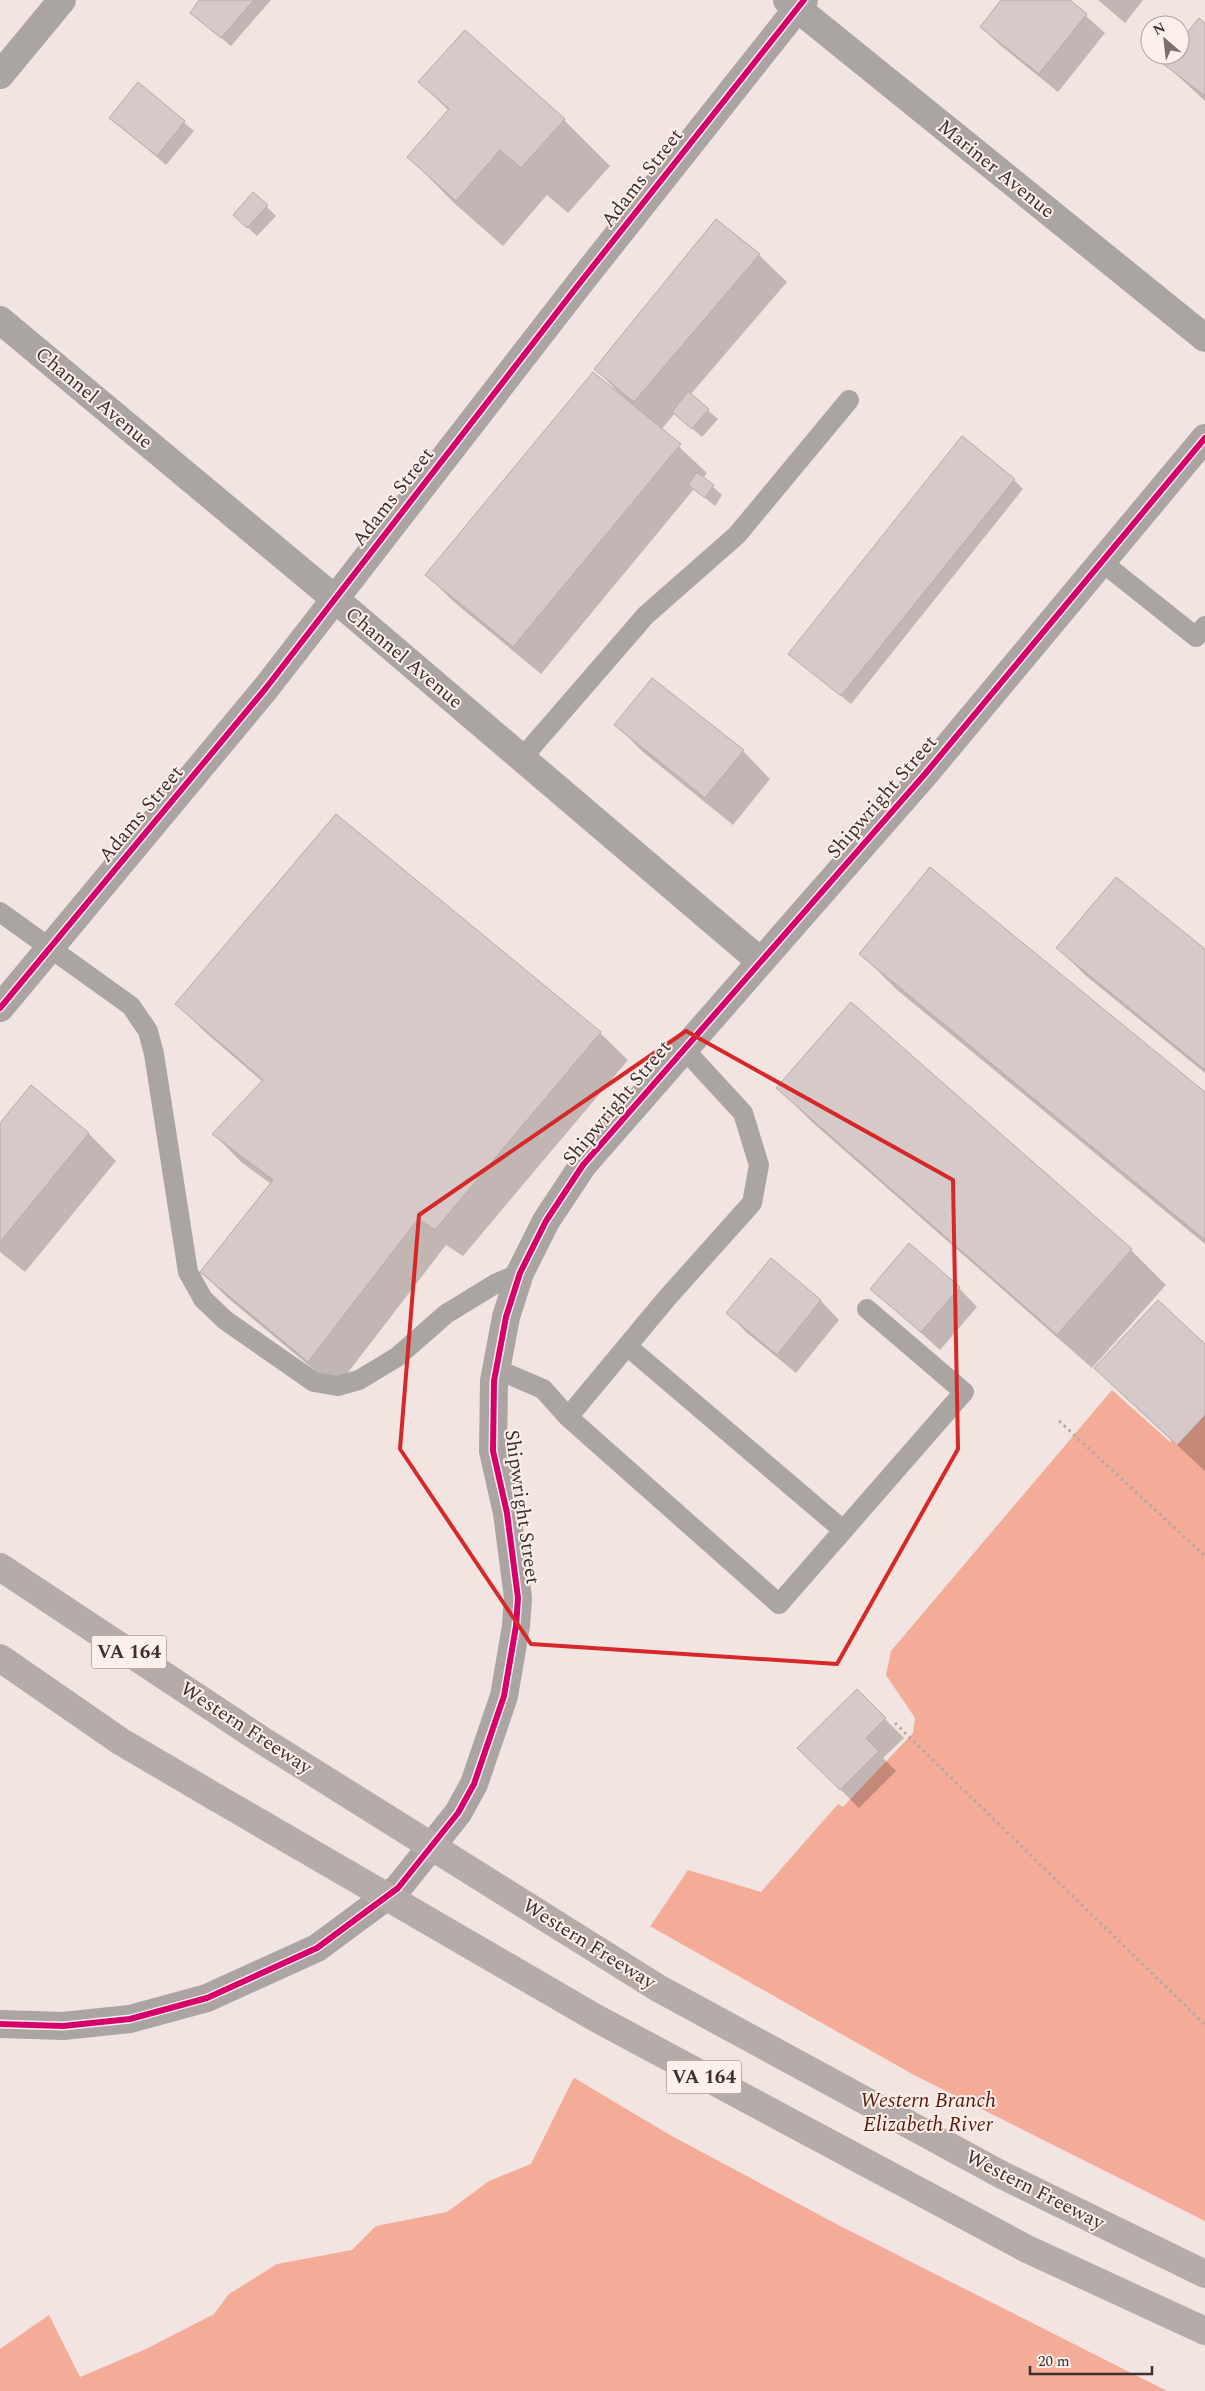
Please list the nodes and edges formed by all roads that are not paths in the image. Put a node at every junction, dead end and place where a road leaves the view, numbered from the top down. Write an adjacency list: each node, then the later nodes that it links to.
1 (62, 0): 3 (street)
2 (796, 3): 5 (street, Mariner Avenue); 9 (street, Adams Street)
3 (0, 75)
4 (0, 320): 9 (street, Channel Avenue)
5 (1205, 338)
6 (849, 400): 11 (lane)
7 (1205, 438): 8 (street, Shipwright Street)
8 (1102, 562): 10 (lane); 14 (street, Shipwright Street)
9 (335, 599): 11 (street, Channel Avenue); 13 (street, Adams Street)
10 (1200, 631)
11 (522, 758): 14 (street, Channel Avenue)
12 (0, 912): 13 (lane)
13 (51, 948): 15 (street, Adams Street); 17 (lane)
14 (760, 961): 16 (street, Shipwright Street)
15 (0, 1008)
16 (684, 1049): 17 (street, Shipwright Street); 19 (lane)
17 (520, 1272): 20 (street, Shipwright Street)
18 (867, 1309): 22 (lane)
19 (627, 1346): 21 (lane); 22 (lane)
20 (496, 1369): 21 (lane); 25 (street, Shipwright Street)
21 (568, 1417): 22 (lane)
22 (843, 1530)
23 (0, 1567): 26 (highway, Western Freeway / VA 164, bridge)
24 (0, 1658): 27 (highway, VA 164, bridge)
25 (0, 2024)
26 (1205, 2274)
27 (1205, 2331)

